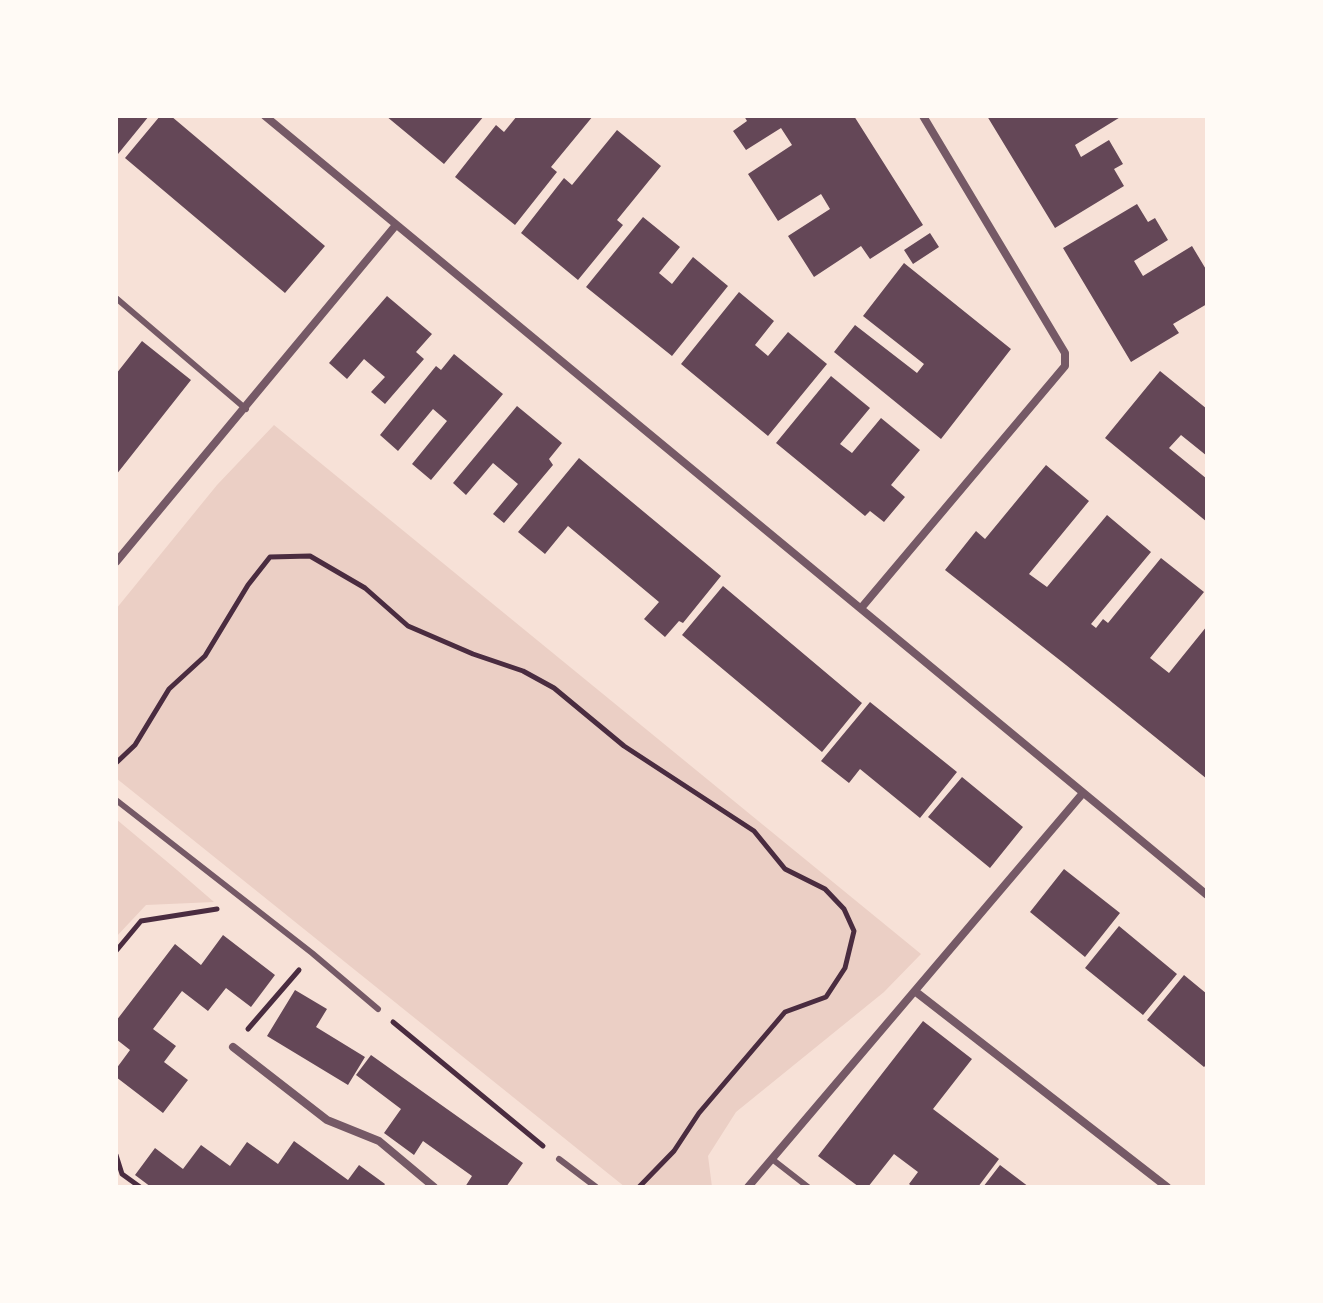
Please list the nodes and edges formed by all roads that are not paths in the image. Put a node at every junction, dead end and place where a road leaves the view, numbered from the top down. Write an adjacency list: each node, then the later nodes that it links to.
1 (265, 116): 3 (street)
2 (923, 116): 7 (street)
3 (396, 225): 5 (street); 7 (street)
4 (116, 298): 5 (lane)
5 (246, 409): 6 (street)
6 (116, 562)
7 (862, 607): 8 (street)
8 (1083, 793): 10 (street); 11 (street)
9 (116, 800): 12 (lane)
10 (1207, 895)
11 (916, 992): 15 (street); 20 (street)
12 (378, 1009)
13 (233, 1047): 16 (street)
14 (559, 1159): 17 (lane)
15 (772, 1159): 18 (street); 19 (lane)
16 (434, 1187)
17 (596, 1187)
18 (748, 1187)
19 (808, 1187)
20 (1167, 1187)

